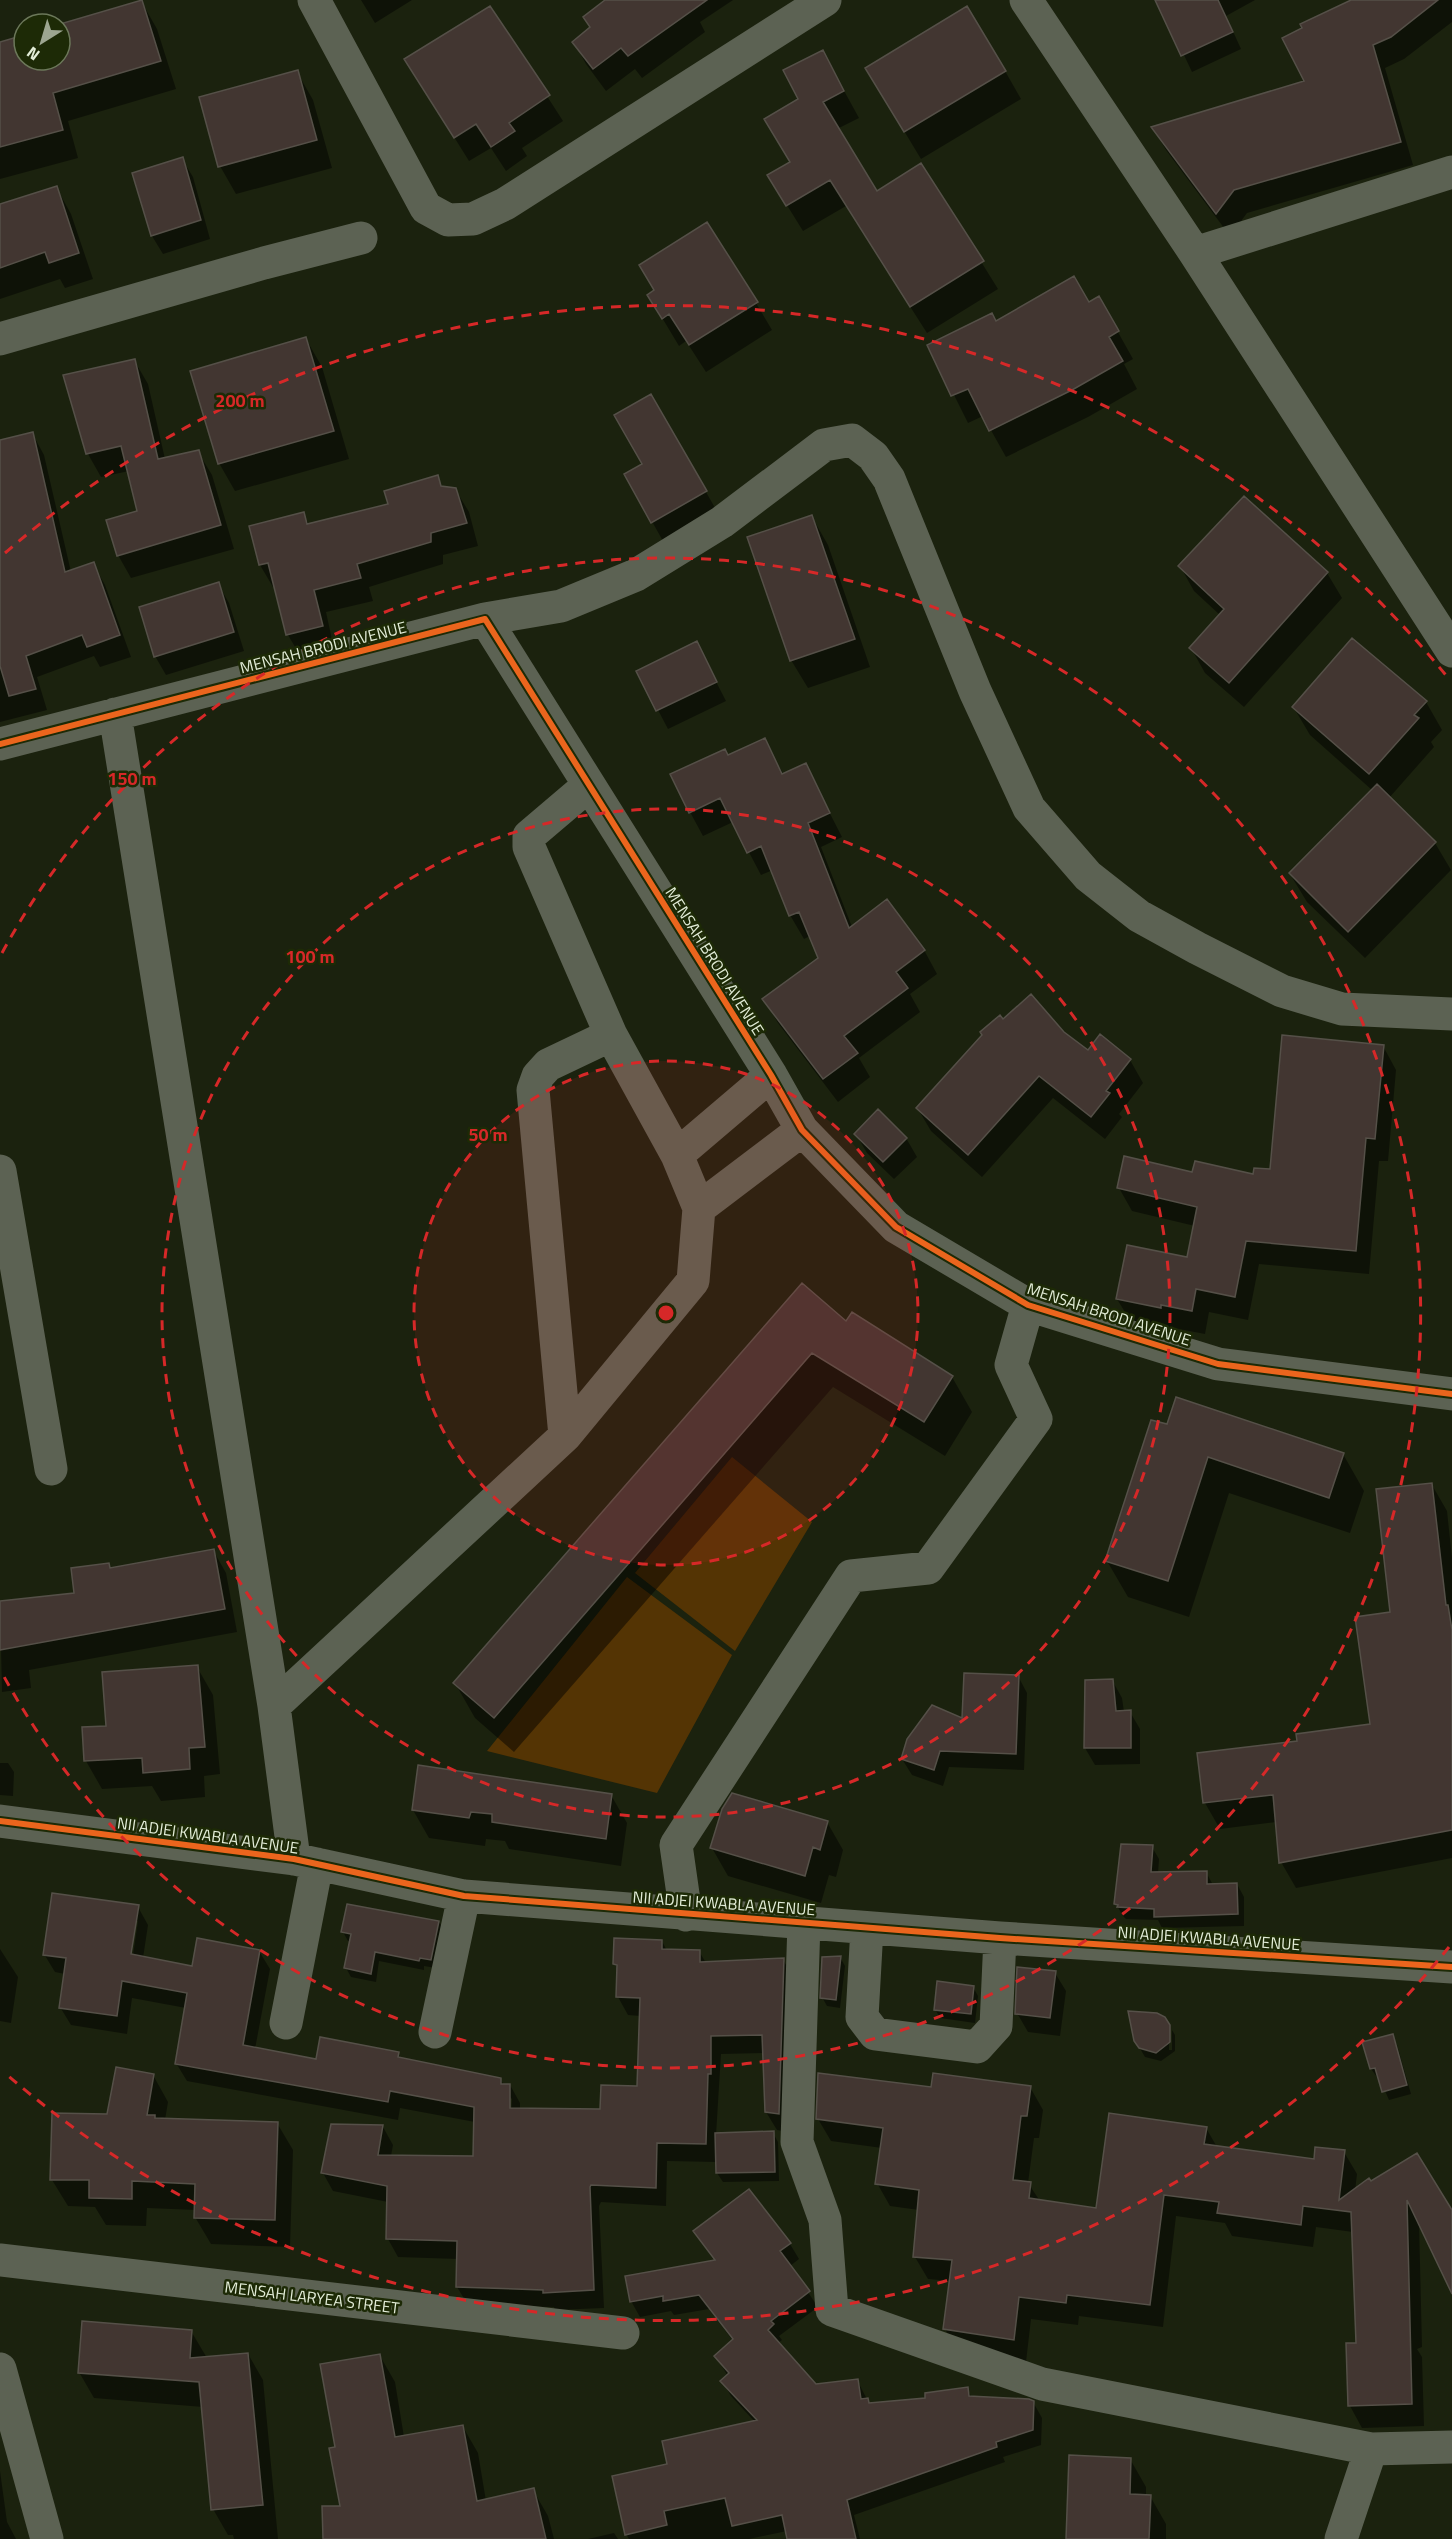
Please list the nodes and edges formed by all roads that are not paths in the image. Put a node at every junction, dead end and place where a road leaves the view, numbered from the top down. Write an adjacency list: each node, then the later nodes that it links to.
1 (314, 0): 2 (street)
2 (825, 0)
3 (1026, 0): 6 (street)
4 (1452, 172): 6 (street)
5 (361, 238): 7 (street)
6 (1195, 253): 9 (street)
7 (0, 339)
8 (485, 619): 10 (street, MENSAH BRODI AVENUE); 12 (street, MENSAH BRODI AVENUE); 13 (street)
9 (1452, 651)
10 (115, 714): 11 (street, MENSAH BRODI AVENUE); 24 (street)
11 (0, 744)
12 (589, 784): 14 (street); 15 (street, MENSAH BRODI AVENUE)
13 (1452, 1014)
14 (611, 1035): 17 (street); 22 (street)
15 (771, 1075): 16 (street, MENSAH BRODI AVENUE); 17 (street)
16 (802, 1130): 19 (street); 20 (street, MENSAH BRODI AVENUE)
17 (677, 1155): 19 (street)
18 (0, 1171): 23 (street)
19 (699, 1208): 22 (street)
20 (1028, 1305): 21 (street, MENSAH BRODI AVENUE); 28 (street)
21 (1452, 1394)
22 (565, 1436): 24 (street)
23 (51, 1469)
24 (274, 1706): 26 (street)
25 (0, 1821): 26 (street, NII ADJEI KWABLA AVENUE)
26 (306, 1861): 27 (street, NII ADJEI KWABLA AVENUE); 33 (street)
27 (464, 1896): 28 (street, NII ADJEI KWABLA AVENUE); 34 (street)
28 (686, 1915): 29 (street, NII ADJEI KWABLA AVENUE)
29 (804, 1922): 30 (street, NII ADJEI KWABLA AVENUE); 39 (street)
30 (867, 1928): 31 (street, NII ADJEI KWABLA AVENUE); 31 (street)
31 (1000, 1938): 32 (street, NII ADJEI KWABLA AVENUE)
32 (1452, 1967)
33 (286, 2023)
34 (435, 2032)
35 (0, 2260): 36 (street, MENSAH LARYEA STREET)
36 (623, 2333)
37 (0, 2369): 40 (street)
38 (1452, 2447): 39 (street)
39 (1371, 2449): 41 (street)
40 (47, 2539)
41 (1341, 2539)

